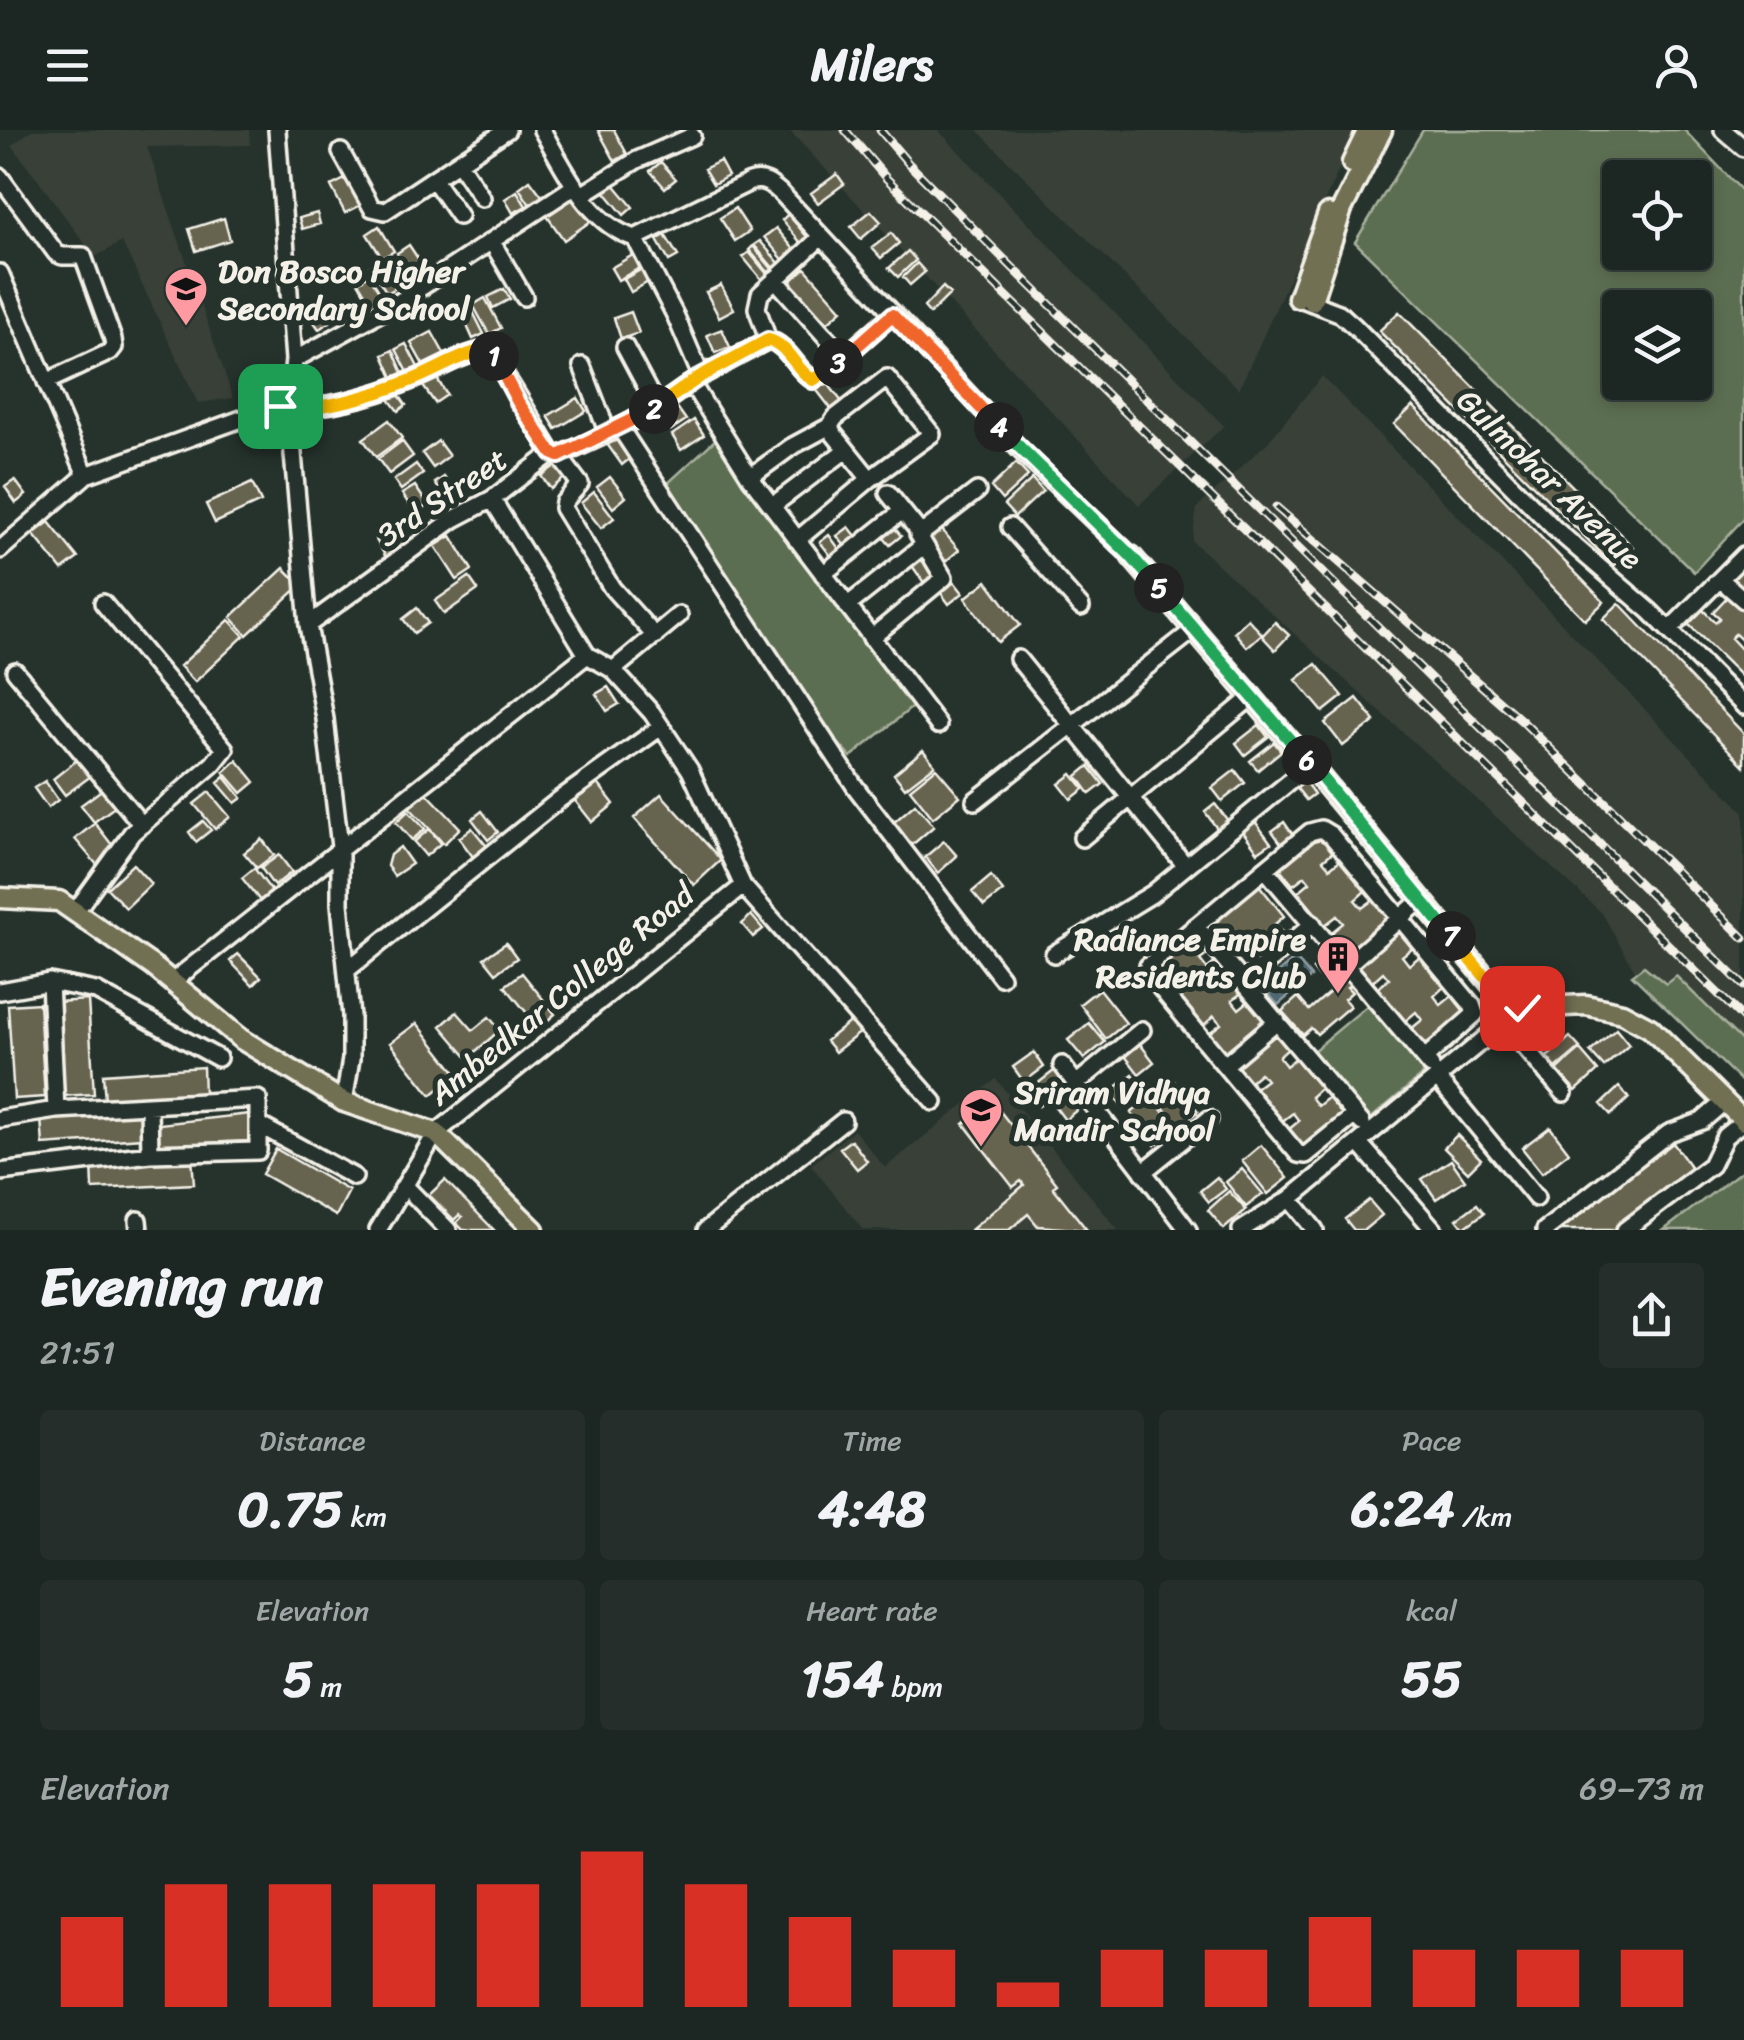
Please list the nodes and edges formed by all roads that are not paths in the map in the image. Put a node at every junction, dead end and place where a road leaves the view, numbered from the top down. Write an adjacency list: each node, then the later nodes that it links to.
1 (277, 130): 28 (street)
2 (507, 130): 10 (street)
3 (542, 130): 13 (street)
4 (1368, 130): 23 (main road)
5 (1382, 130): 23 (main road)
6 (1723, 130): 8 (street)
7 (692, 136): 13 (street)
8 (1744, 148)
9 (341, 152): 12 (street)
10 (458, 164): 12 (street); 15 (street)
11 (0, 177): 14 (street)
12 (434, 180): 16 (street)
13 (579, 190): 18 (street); 19 (street)
14 (5, 198): 31 (street)
15 (482, 198)
16 (459, 216)
17 (821, 236): 18 (street); 21 (street); 24 (street)
18 (636, 238): 30 (street)
19 (492, 242): 22 (street); 28 (street)
20 (0, 273): 31 (street)
21 (775, 279): 25 (street); 27 (street)
22 (524, 297)
23 (1305, 299): 61 (street, Gulmohar Avenue)
24 (892, 315): 27 (street); 51 (street)
25 (768, 340): 27 (street); 30 (street, 3rd Street)
26 (625, 347): 33 (street)
27 (844, 357)
28 (294, 360): 32 (street)
29 (582, 366): 35 (street)
30 (694, 380): 33 (street, 3rd Street); 39 (street)
31 (46, 382): 38 (street)
32 (289, 408): 37 (street); 38 (street); 59 (street)
33 (657, 408): 35 (street, 3rd Street)
34 (830, 426): 36 (street); 39 (street); 40 (street)
35 (614, 430): 37 (street, 3rd Street); 91 (street)
36 (846, 450): 40 (street); 44 (street)
37 (556, 455): 43 (street, 3rd Street); 62 (street)
38 (86, 475): 49 (street)
39 (750, 477): 44 (street)
40 (870, 479): 47 (street)
41 (977, 490): 48 (street)
42 (888, 493): 45 (street)
43 (492, 499): 59 (street, 3rd Street); 64 (street)
44 (772, 506): 47 (street)
45 (901, 512): 48 (street); 52 (street)
46 (1010, 527): 57 (street)
47 (797, 540): 52 (street)
48 (920, 540): 56 (street); 63 (street)
49 (0, 550)
50 (1744, 555): 53 (street)
51 (1131, 556): 60 (main road)
52 (823, 574): 56 (street)
53 (1720, 578): 54 (street); 61 (street)
54 (1744, 600)
55 (103, 603): 76 (street)
56 (846, 606): 63 (street)
57 (1081, 607)
58 (679, 615): 62 (street)
59 (308, 625): 78 (street)
60 (1196, 629): 68 (main road); 70 (street)
61 (1669, 630): 69 (street, Gulmohar Avenue)
62 (654, 636): 66 (street)
63 (871, 638): 71 (street)
64 (587, 655): 66 (street); 78 (street)
65 (1018, 659): 70 (street)
66 (613, 670): 72 (street)
67 (15, 671): 76 (street)
68 (1253, 696): 73 (main road); 74 (street)
69 (1744, 706)
70 (1073, 724): 74 (street); 75 (street)
71 (938, 725)
72 (661, 726): 81 (street); 90 (street)
73 (1310, 765): 79 (street); 83 (main road)
74 (1133, 797): 77 (street); 79 (street)
75 (975, 801)
76 (142, 825): 84 (street)
77 (1082, 838)
78 (340, 847): 90 (street); 93 (street)
79 (1185, 865): 88 (street)
80 (1265, 868): 85 (street); 86 (street); 87 (street)
81 (743, 886): 108 (street); 119 (street, Ambedkar College Road)
82 (0, 898): 84 (main road, Ambedkar College Road)
83 (1422, 900): 85 (street); 96 (main road)
84 (75, 912): 93 (main road, Ambedkar College Road)
85 (1400, 919): 89 (street); 101 (street)
86 (1312, 924): 89 (street); 94 (street)
87 (1196, 926): 94 (street); 102 (street)
88 (1054, 954)
89 (1347, 965): 101 (street)
90 (347, 970): 107 (street)
91 (1002, 976)
92 (50, 982): 95 (street); 100 (street); 111 (street)
93 (172, 982): 107 (main road, Ambedkar College Road)
94 (1244, 982): 97 (street)
95 (0, 991)
96 (1522, 1008): 98 (street); 109 (main road)
97 (1277, 1022): 102 (street); 112 (street)
98 (1506, 1024): 104 (street); 106 (street)
99 (1142, 1030): 105 (street)
100 (218, 1058)
101 (1425, 1058): 104 (street)
102 (1224, 1064): 112 (street)
103 (1062, 1065): 105 (street)
104 (1439, 1078): 120 (street); 127 (street)
105 (1076, 1084): 124 (street)
106 (1564, 1093)
107 (344, 1102): 119 (main road, Ambedkar College Road)
108 (934, 1102)
109 (1719, 1106): 116 (street); 117 (main road)
110 (149, 1107): 111 (street); 118 (street); 122 (street)
111 (56, 1110): 113 (street)
112 (1355, 1115): 120 (street)
113 (0, 1119)
114 (1208, 1119): 124 (street)
115 (843, 1121): 132 (street)
116 (1695, 1123): 121 (street); 137 (street)
117 (1739, 1125): 121 (street)
118 (259, 1126): 122 (street); 125 (street)
119 (436, 1133): 126 (street); 131 (main road)
120 (1365, 1138): 128 (street); 136 (street)
121 (1718, 1152): 138 (street)
122 (150, 1154): 123 (street)
123 (0, 1172)
124 (1143, 1172): 133 (street)
125 (354, 1177)
126 (404, 1186): 129 (street); 130 (street)
127 (1536, 1198)
128 (1290, 1199): 134 (street); 135 (street)
129 (378, 1230)
130 (448, 1230)
131 (534, 1230)
132 (706, 1230)
133 (1188, 1230)
134 (1242, 1230)
135 (1315, 1230)
136 (1434, 1230)
137 (1544, 1230)
138 (1624, 1230)

